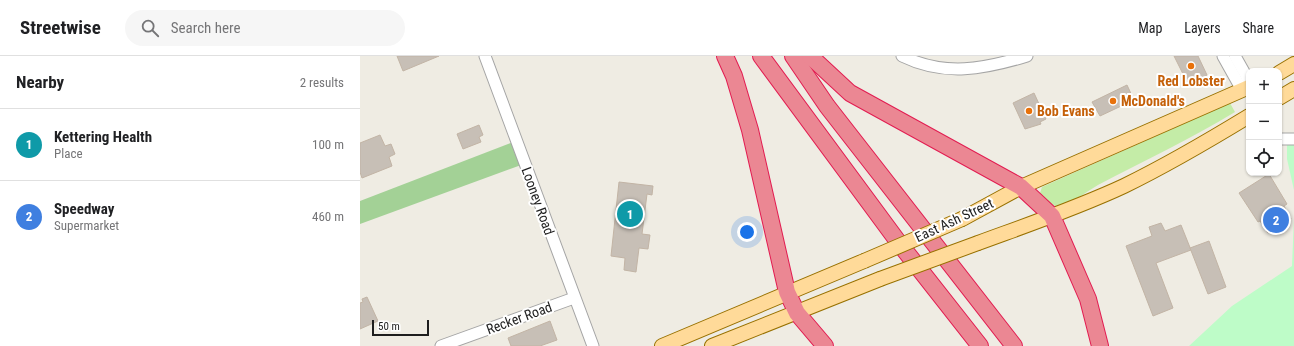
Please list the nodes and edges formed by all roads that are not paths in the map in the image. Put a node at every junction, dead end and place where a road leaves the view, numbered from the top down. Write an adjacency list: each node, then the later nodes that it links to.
1 (484, 56): 23 (street, Looney Road)
2 (725, 56): 22 (highway)
3 (761, 56): 30 (highway)
4 (793, 56): 31 (highway)
5 (810, 56): 20 (highway)
6 (902, 56): 7 (street)
7 (1027, 56)
8 (1223, 56): 13 (street)
9 (1235, 56): 12 (street)
10 (1294, 64): 11 (main road)
11 (1282, 71)
12 (1246, 86)
13 (1246, 88)
14 (1246, 89): 20 (main road, East Ash Street)
15 (1294, 89): 16 (main road)
16 (1282, 96)
17 (1246, 118): 21 (main road, East Ash Street)
18 (1294, 139): 19 (street)
19 (1282, 140)
20 (1022, 187): 21 (highway); 22 (main road, East Ash Street, bridge)
21 (1052, 216): 24 (main road, East Ash Street, bridge); 32 (highway)
22 (787, 292): 24 (highway); 27 (main road, East Ash Street)
23 (574, 298): 25 (street, Recker Road); 26 (street, Looney Road)
24 (797, 313): 28 (main road, East Ash Street); 29 (highway)
25 (441, 346)
26 (592, 346)
27 (662, 346)
28 (712, 346)
29 (825, 346)
30 (980, 346)
31 (1014, 346)
32 (1100, 346)

